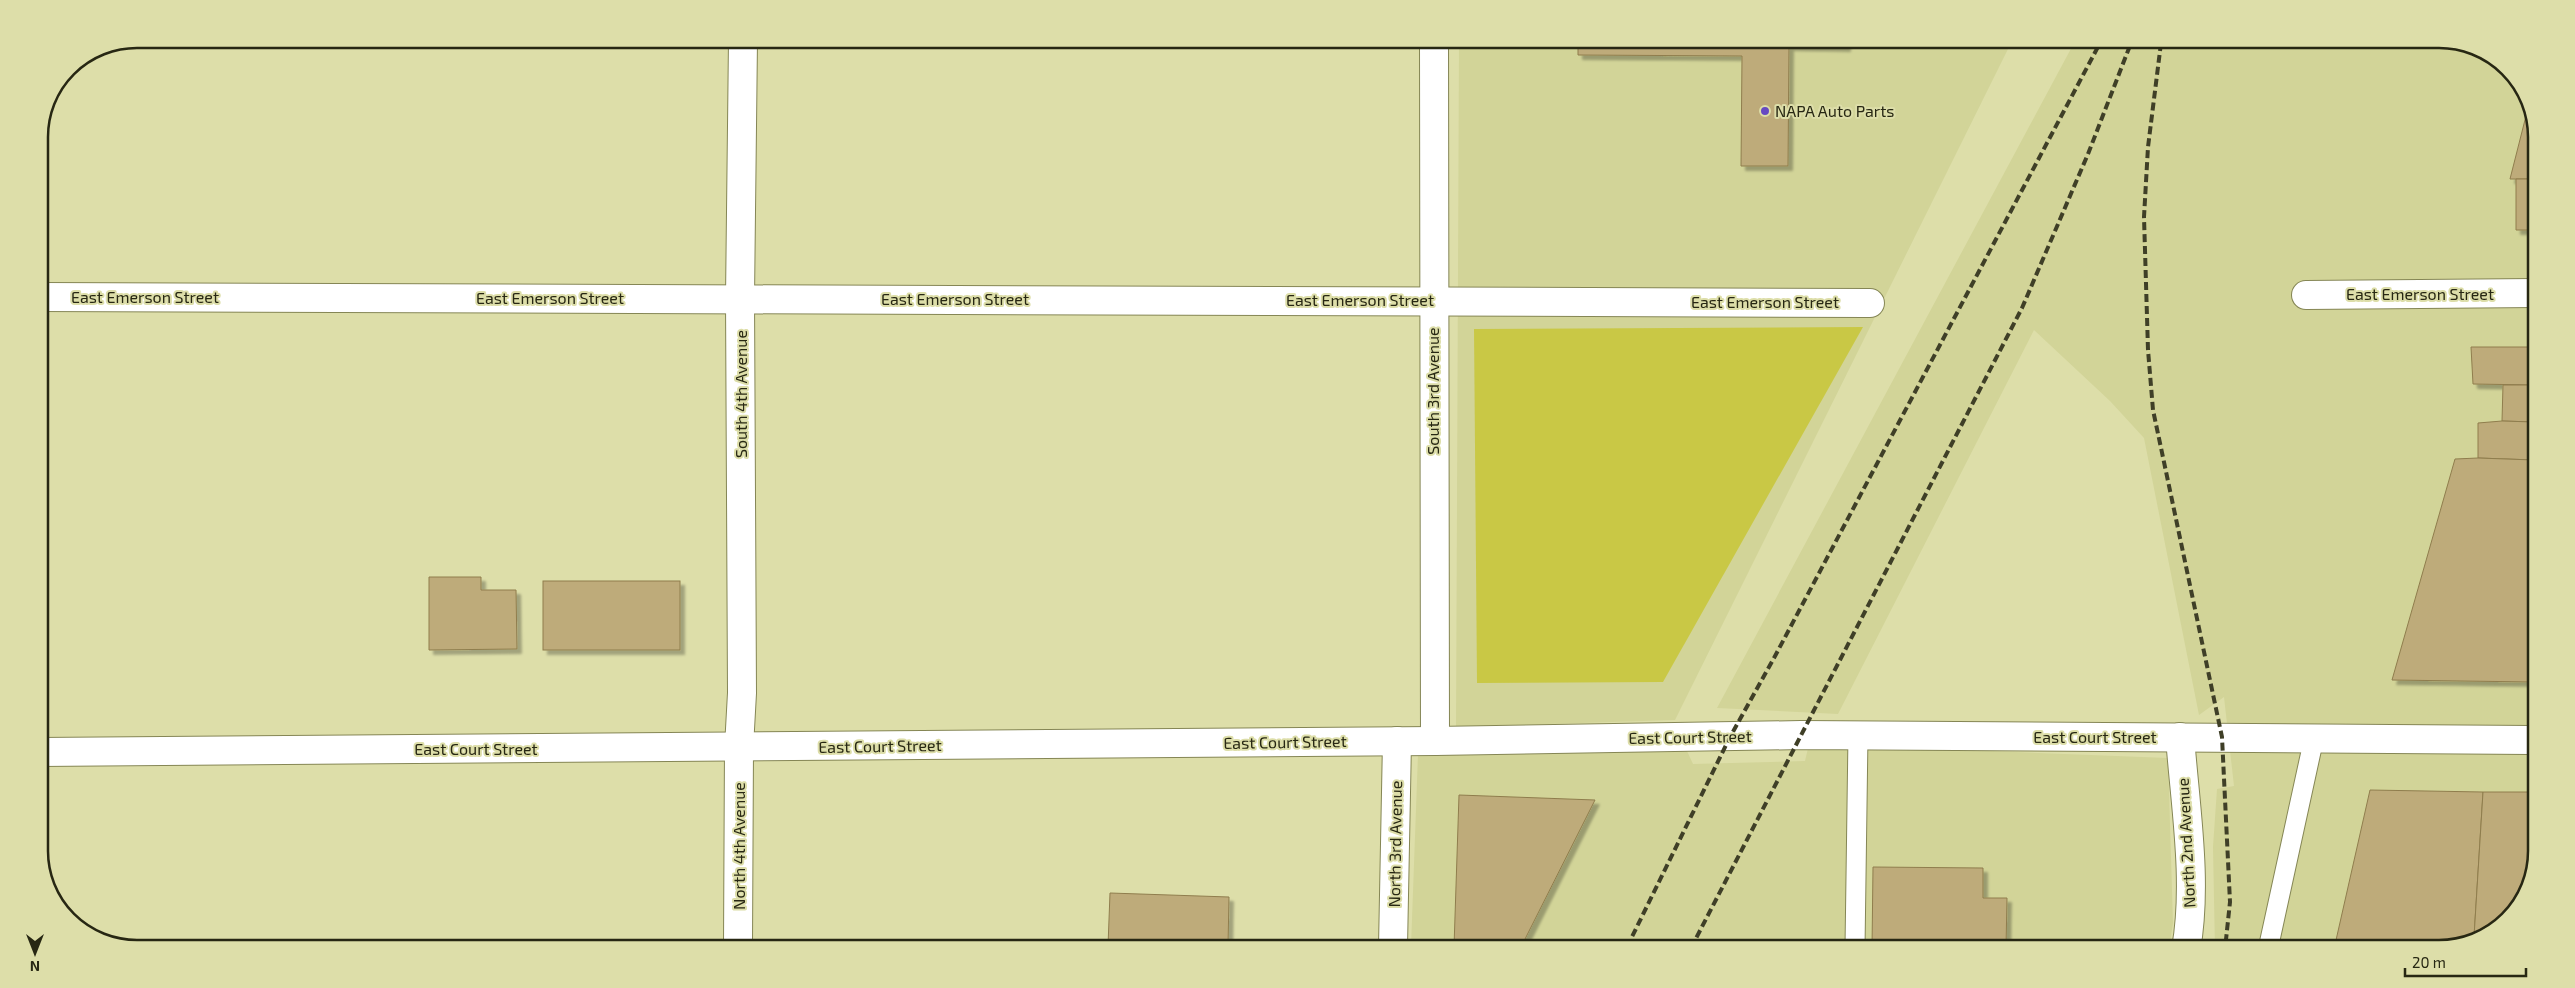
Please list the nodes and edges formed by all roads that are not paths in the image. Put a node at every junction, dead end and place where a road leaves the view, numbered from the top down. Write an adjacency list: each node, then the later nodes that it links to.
1 (743, 48): 6 (street, South 4th Avenue)
2 (1434, 48): 7 (street, South 3rd Avenue)
3 (2527, 293): 4 (street, East Emerson Street)
4 (2306, 295)
5 (48, 296): 6 (street, East Emerson Street)
6 (740, 298): 7 (street, East Emerson Street); 15 (street, South 4th Avenue)
7 (1433, 300): 8 (street, East Emerson Street); 14 (street, South 3rd Avenue)
8 (1870, 303)
9 (1858, 735): 10 (street, East Court Street); 14 (street, East Court Street); 19 (lane)
10 (2180, 737): 11 (street, East Court Street); 20 (street, North 2nd Avenue)
11 (2314, 738): 12 (street, East Court Street); 21 (lane)
12 (2528, 740)
13 (1396, 741): 14 (street, East Court Street); 15 (street, East Court Street); 18 (street, North 3rd Avenue)
14 (1436, 741)
15 (739, 747): 16 (street, East Court Street); 17 (street, North 4th Avenue)
16 (48, 752)
17 (738, 940)
18 (1393, 940)
19 (1855, 940)
20 (2187, 940)
21 (2270, 940)

